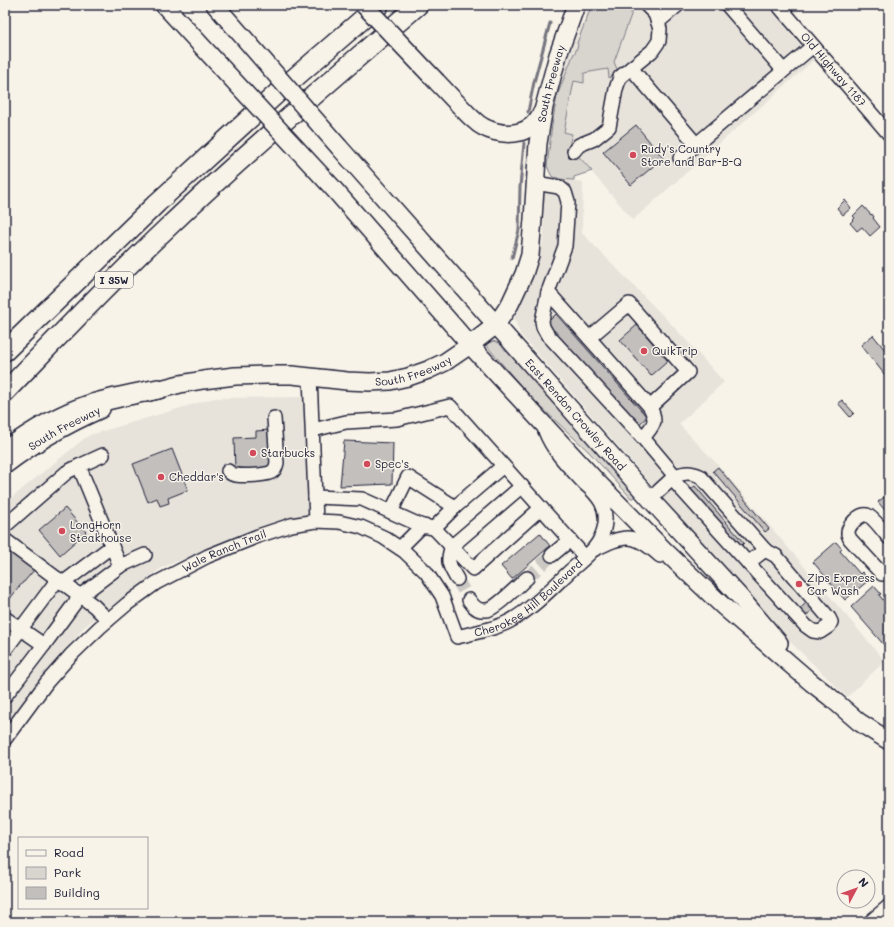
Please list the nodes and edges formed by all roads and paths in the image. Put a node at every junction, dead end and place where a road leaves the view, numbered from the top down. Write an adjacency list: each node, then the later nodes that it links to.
1 (164, 5): 24 (main road, East Rendon Crowley Road, bridge)
2 (215, 5): 22 (main road, East Rendon Crowley Road, bridge)
3 (364, 5): 15 (main road, bridge)
4 (379, 5): 25 (highway, I 35W)
5 (418, 5): 28 (highway, I 35W)
6 (576, 5): 15 (main road, South Freeway)
7 (646, 5): 11 (street)
8 (678, 5): 11 (street)
9 (727, 5): 14 (street)
10 (778, 5): 12 (street, Old Highway 1187)
11 (658, 22): 13 (street)
12 (813, 46): 14 (street); 16 (street, Old Highway 1187)
13 (631, 68): 17 (street); 18 (street)
14 (783, 70): 17 (street)
15 (544, 107): 20 (main road, South Freeway)
16 (887, 127)
17 (696, 144): 19 (street)
18 (574, 151)
19 (680, 158)
20 (536, 183): 21 (street); 22 (main road, South Freeway)
21 (548, 292): 23 (street); 33 (street)
22 (496, 325): 24 (main road, South Freeway); 43 (main road, East Rendon Crowley Road)
23 (589, 338): 29 (street); 29 (street)
24 (470, 345): 26 (main road, South Freeway); 31 (main road, East Rendon Crowley Road)
25 (5, 351)
26 (310, 377): 27 (main road, South Freeway); 32 (street)
27 (158, 389): 34 (highway); 36 (main road, South Freeway)
28 (5, 392)
29 (650, 406): 33 (street)
30 (274, 418): 39 (street)
31 (541, 421): 47 (main road, East Rendon Crowley Road); 58 (street, Cherokee Hill Boulevard)
32 (312, 430): 38 (street); 42 (street)
33 (643, 438): 40 (street)
34 (5, 451)
35 (103, 455): 37 (street)
36 (5, 465)
37 (79, 466): 49 (street); 54 (street)
38 (503, 466): 41 (street); 44 (street)
39 (228, 471)
40 (674, 478): 43 (street); 57 (street); 61 (street)
41 (522, 486): 45 (street); 55 (street)
42 (315, 497): 46 (street); 48 (street)
43 (650, 499): 47 (main road); 76 (main road, East Rendon Crowley Road)
44 (455, 507): 46 (street); 50 (street)
45 (541, 508): 53 (street); 55 (street)
46 (391, 512): 50 (street)
47 (630, 516): 67 (main road, East Rendon Crowley Road)
48 (316, 521): 56 (street, Wale Ranch Trail); 71 (street, Wale Ranch Trail)
49 (5, 526)
50 (428, 527): 55 (street); 56 (street)
51 (889, 538): 63 (street)
52 (5, 540): 66 (street)
53 (570, 540): 58 (street); 60 (street)
54 (112, 546): 62 (street); 66 (street)
55 (452, 546): 65 (street)
56 (400, 548): 73 (street, Wale Ranch Trail)
57 (765, 550): 61 (street); 61 (street)
58 (589, 553): 67 (street, Cherokee Hill Boulevard); 73 (street, Cherokee Hill Boulevard)
59 (145, 555): 62 (street)
60 (552, 555)
61 (748, 563)
62 (120, 566): 68 (street)
63 (887, 575)
64 (527, 578): 69 (street)
65 (457, 579)
66 (61, 581): 68 (street); 72 (street)
67 (702, 586): 76 (main road, East Rendon Crowley Road)
68 (80, 596): 71 (street); 74 (street)
69 (469, 600)
70 (5, 618): 72 (street)
71 (108, 620): 78 (street, Wale Ranch Trail)
72 (20, 629): 74 (street); 75 (street)
73 (457, 637)
74 (44, 645): 77 (street)
75 (5, 650)
76 (812, 683): 79 (main road, East Rendon Crowley Road)
77 (5, 696)
78 (5, 739)
79 (889, 741)
80 (889, 906): 81 (street)
81 (870, 922)

